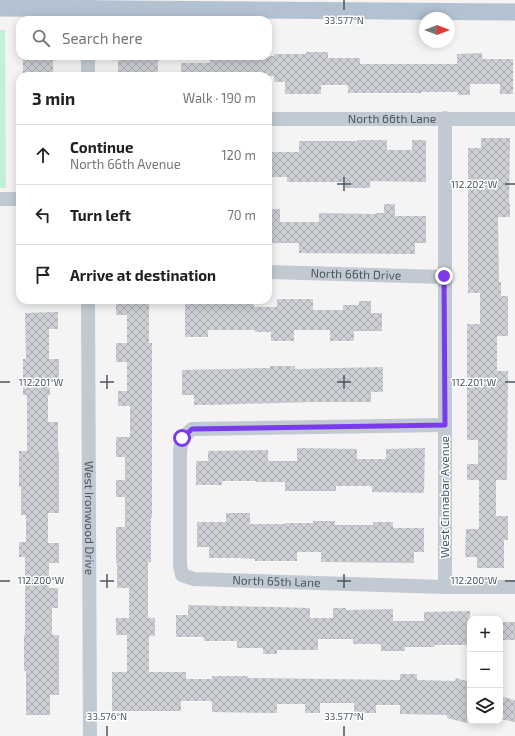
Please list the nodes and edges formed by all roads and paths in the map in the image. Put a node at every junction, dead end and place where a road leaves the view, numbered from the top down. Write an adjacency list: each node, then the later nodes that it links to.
1 (0, 8): 2 (main road)
2 (89, 10): 3 (main road)
3 (515, 12)
4 (88, 60): 5 (street)
5 (88, 72)
6 (445, 118): 7 (street, North 66th Lane); 8 (street, North 66th Lane); 12 (street, West Cinnabar Avenue)
7 (515, 118)
8 (272, 119)
9 (0, 199): 10 (street)
10 (16, 199)
11 (272, 272): 12 (street, North 66th Drive)
12 (444, 276): 14 (street, West Cinnabar Avenue)
13 (88, 304): 17 (street, West Ironwood Drive)
14 (445, 425): 15 (street, West Cinnabar Avenue); 15 (street, North 65th Lane)
15 (445, 587): 16 (street, North 65th Lane)
16 (515, 588)
17 (90, 736)

